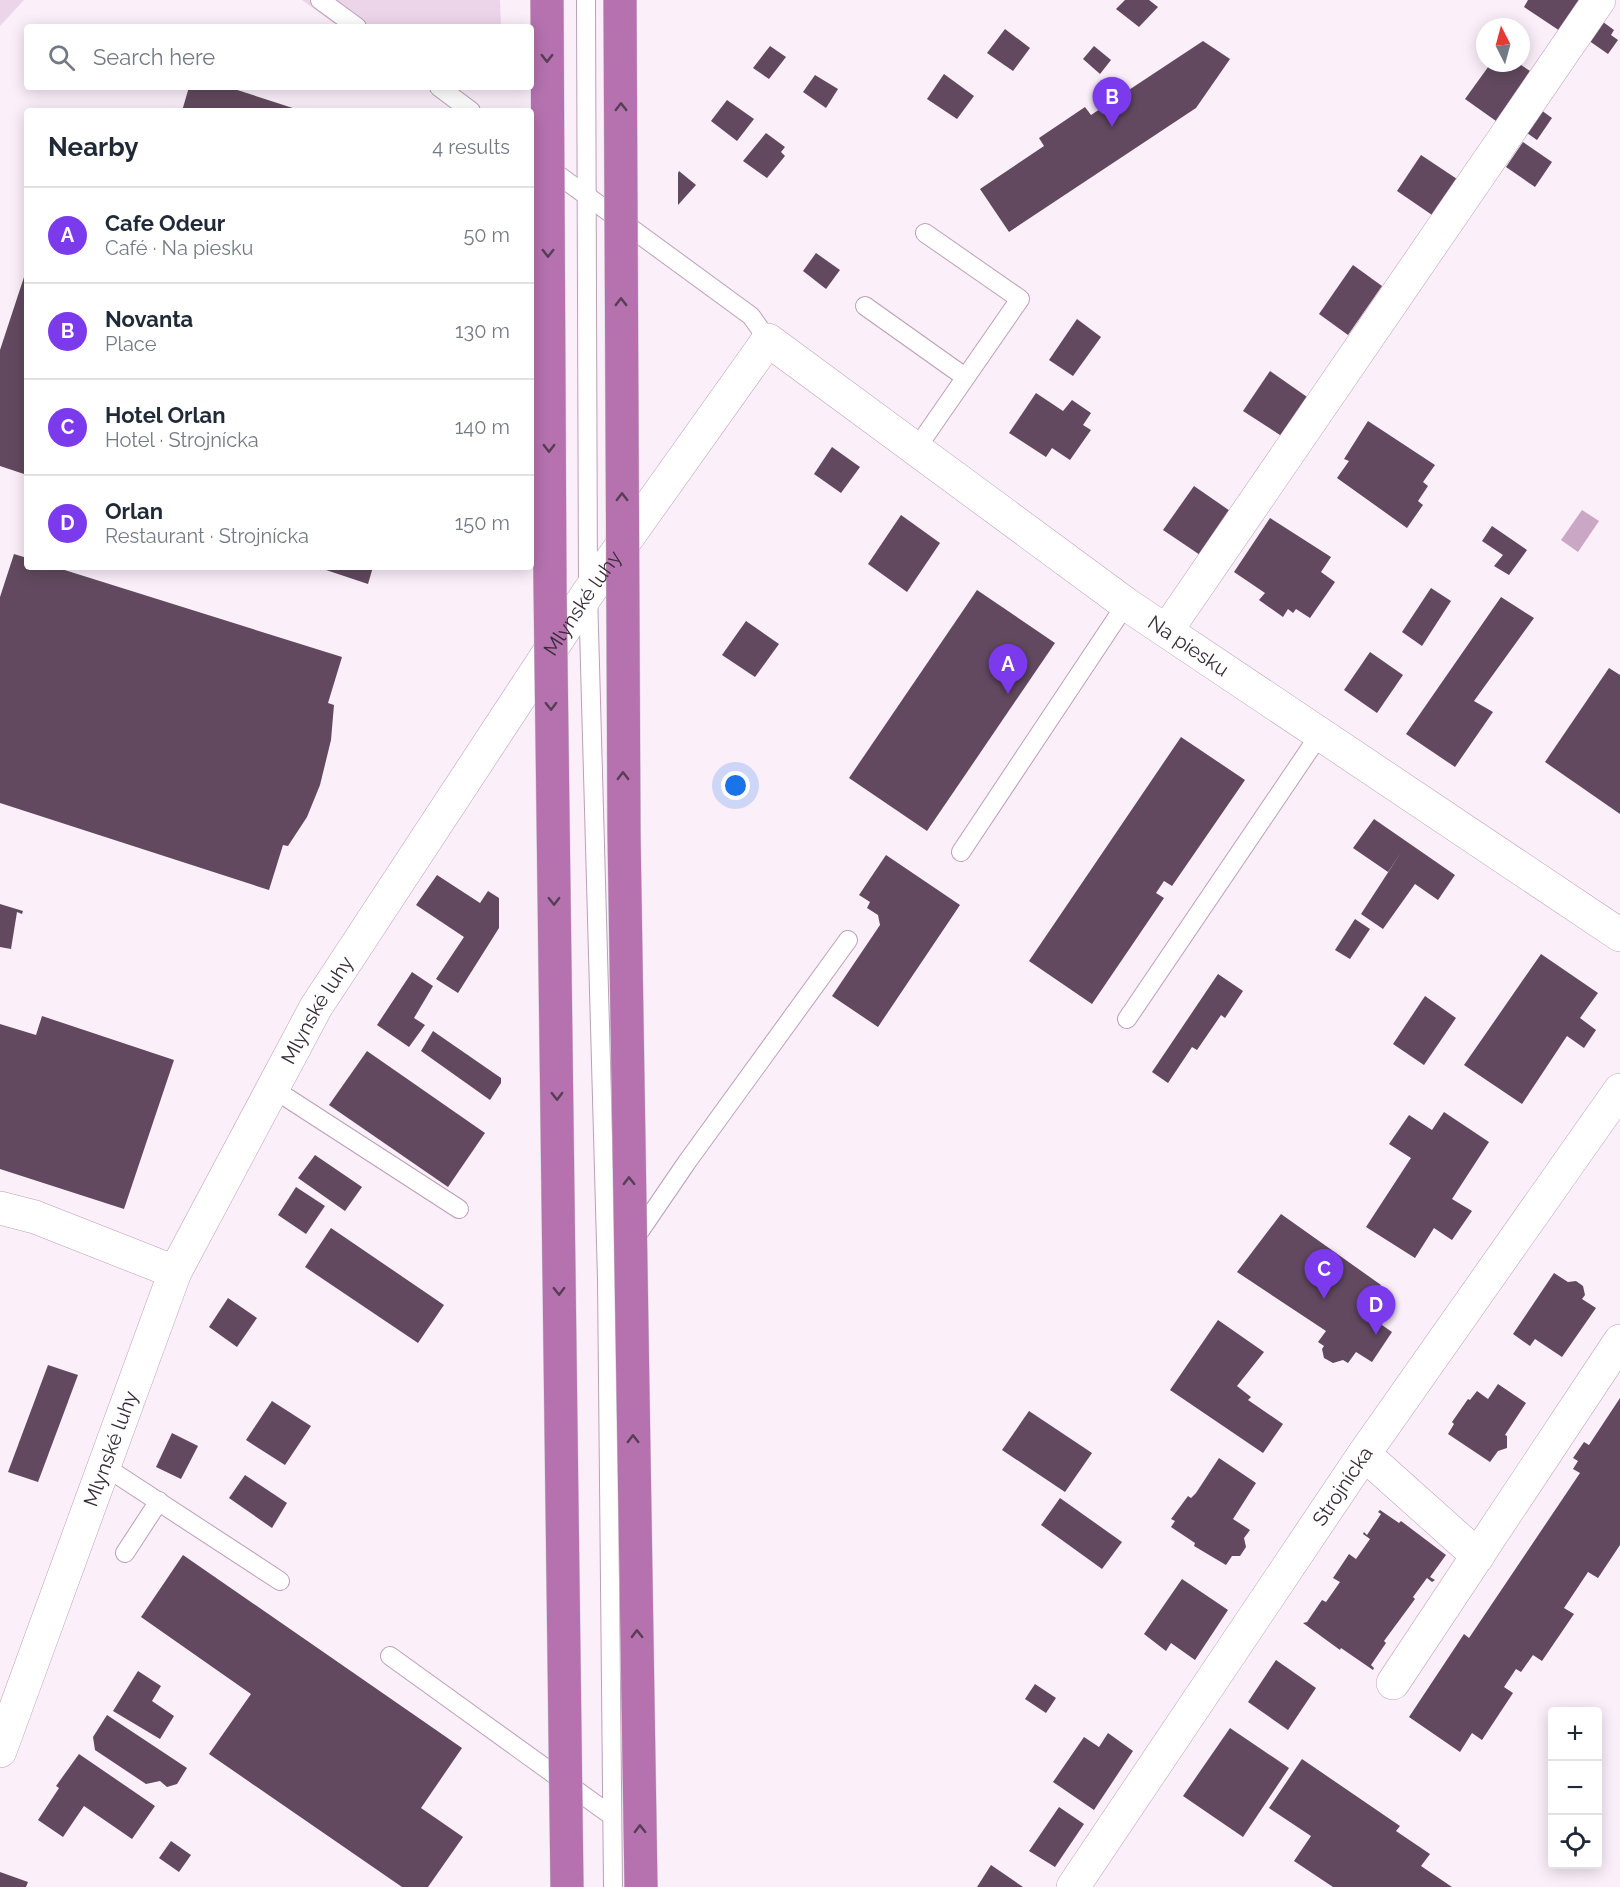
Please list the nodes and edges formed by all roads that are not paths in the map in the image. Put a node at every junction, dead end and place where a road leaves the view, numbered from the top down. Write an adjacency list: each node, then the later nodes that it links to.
1 (320, 0): 6 (lane)
2 (547, 0): 42 (highway, one-way to 42, bridge)
3 (586, 0): 10 (lane)
4 (620, 0): 44 (highway, one-way to 4, bridge)
5 (1599, 0): 18 (street)
6 (353, 24)
7 (443, 90): 8 (lane)
8 (467, 108)
9 (534, 157): 10 (lane)
10 (586, 195): 13 (lane); 16 (lane)
11 (926, 233): 14 (lane)
12 (865, 306): 14 (lane)
13 (768, 340): 15 (street, Na piesku); 16 (street, Mlynské luhy)
14 (965, 378): 15 (lane)
15 (916, 449): 17 (street, Na piesku)
16 (588, 593): 24 (street, Mlynské luhy); 29 (lane)
17 (1126, 604): 18 (street, Na piesku); 20 (lane)
18 (1167, 630): 19 (street, Na piesku)
19 (1320, 734): 21 (street, Na piesku); 23 (lane)
20 (961, 852)
21 (1620, 935)
22 (848, 940): 29 (lane)
23 (1127, 1019)
24 (272, 1089): 27 (lane); 28 (street, Mlynské luhy)
25 (1620, 1090): 31 (street, Strojnícka)
26 (0, 1208): 28 (street)
27 (459, 1209)
28 (175, 1272): 32 (street, Mlynské luhy)
29 (607, 1279): 41 (lane)
30 (1620, 1341): 35 (street)
31 (1364, 1454): 35 (street); 45 (street, Strojnícka)
32 (104, 1467): 33 (lane); 39 (street, Mlynské luhy)
33 (159, 1501): 34 (lane); 36 (lane)
34 (125, 1553)
35 (1478, 1556): 38 (street)
36 (280, 1581)
37 (390, 1656): 41 (lane)
38 (1393, 1683)
39 (6, 1716): 40 (street, Mlynské luhy)
40 (0, 1751)
41 (612, 1816): 43 (lane)
42 (567, 1887)
43 (614, 1887)
44 (641, 1887)
45 (1073, 1887)

